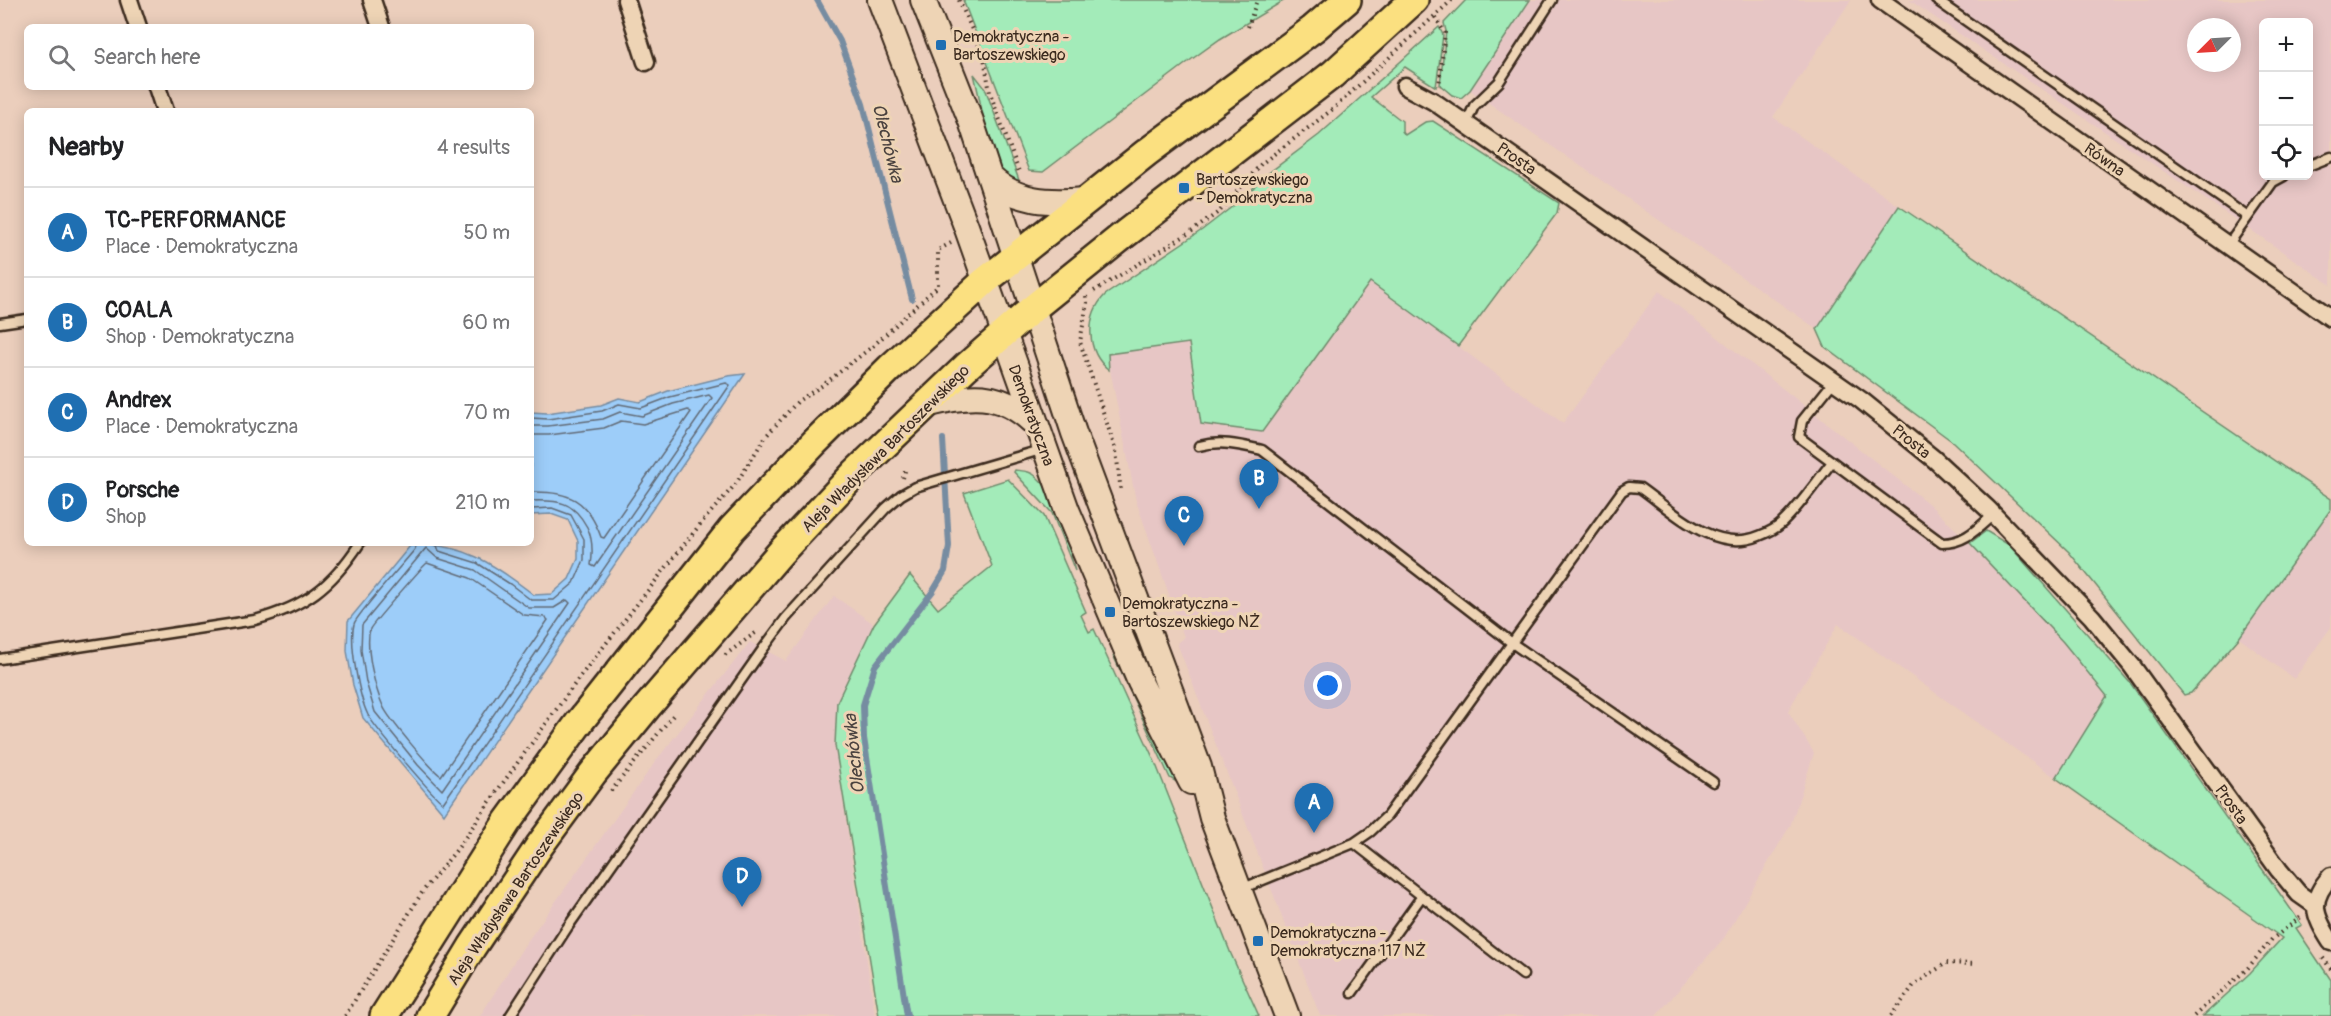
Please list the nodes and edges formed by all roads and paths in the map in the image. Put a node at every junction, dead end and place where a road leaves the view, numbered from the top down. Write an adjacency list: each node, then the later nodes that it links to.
1 (129, 0): 14 (street)
2 (372, 0): 15 (street)
3 (626, 0): 17 (street)
4 (880, 0): 32 (street, Demokratyczna)
5 (923, 0): 25 (street, Demokratyczna)
6 (958, 0): 27 (path)
7 (1257, 0): 16 (path)
8 (1347, 0): 28 (main road)
9 (1414, 0): 33 (main road, Aleja Władysława Bartoszewskiego)
10 (1552, 0): 22 (lane)
11 (1880, 0): 30 (street, Równa)
12 (1936, 0): 29 (lane)
13 (1435, 16): 20 (path)
14 (137, 24)
15 (380, 24)
16 (1248, 27)
17 (646, 62)
18 (1405, 86): 20 (street, Prosta)
19 (159, 90): 21 (street)
20 (1433, 101): 22 (street, Prosta)
21 (164, 108)
22 (1466, 124): 38 (street, Prosta)
23 (2331, 157): 24 (lane)
24 (2313, 164)
25 (990, 177): 27 (street); 31 (street, Demokratyczna)
26 (2277, 180): 29 (lane)
27 (1021, 197): 28 (street)
28 (1085, 200): 31 (main road)
29 (2248, 217): 30 (lane)
30 (2228, 245): 34 (street, Równa)
31 (1015, 256): 32 (main road); 33 (street, Demokratyczna)
32 (985, 281): 37 (street, Demokratyczna); 65 (main road)
33 (1032, 309): 37 (main road, Aleja Władysława Bartoszewskiego); 55 (street, Demokratyczna)
34 (2331, 318)
35 (24, 319): 36 (lane)
36 (0, 323)
37 (1004, 333): 39 (main road, Aleja Władysława Bartoszewskiego); 40 (street, Demokratyczna)
38 (1835, 381): 43 (lane); 46 (street, Prosta)
39 (925, 405): 40 (street); 66 (main road, Aleja Władysława Bartoszewskiego)
40 (1034, 423): 42 (street, Demokratyczna)
41 (1199, 446): 49 (lane)
42 (1044, 449): 48 (lane); 55 (street, Demokratyczna)
43 (1832, 462): 46 (lane); 49 (lane)
44 (906, 468): 45 (path)
45 (903, 479)
46 (1994, 514): 60 (street, Prosta)
47 (358, 546): 51 (lane)
48 (779, 628): 50 (path); 67 (lane)
49 (1512, 643): 53 (lane); 56 (lane)
50 (722, 657)
51 (0, 659)
52 (681, 706): 54 (path)
53 (1713, 782)
54 (608, 794)
55 (1212, 818): 58 (street, Demokratyczna)
56 (1354, 843): 58 (lane); 59 (lane)
57 (2331, 876): 60 (street)
58 (1239, 889): 68 (street, Demokratyczna)
59 (1422, 896): 63 (lane); 64 (lane)
60 (2316, 906): 61 (street); 70 (path)
61 (2331, 942)
62 (1976, 964): 69 (path)
63 (1523, 975)
64 (1352, 993)
65 (384, 1016)
66 (430, 1016)
67 (510, 1016)
68 (1287, 1016)
69 (1891, 1016)
70 (2194, 1016)

